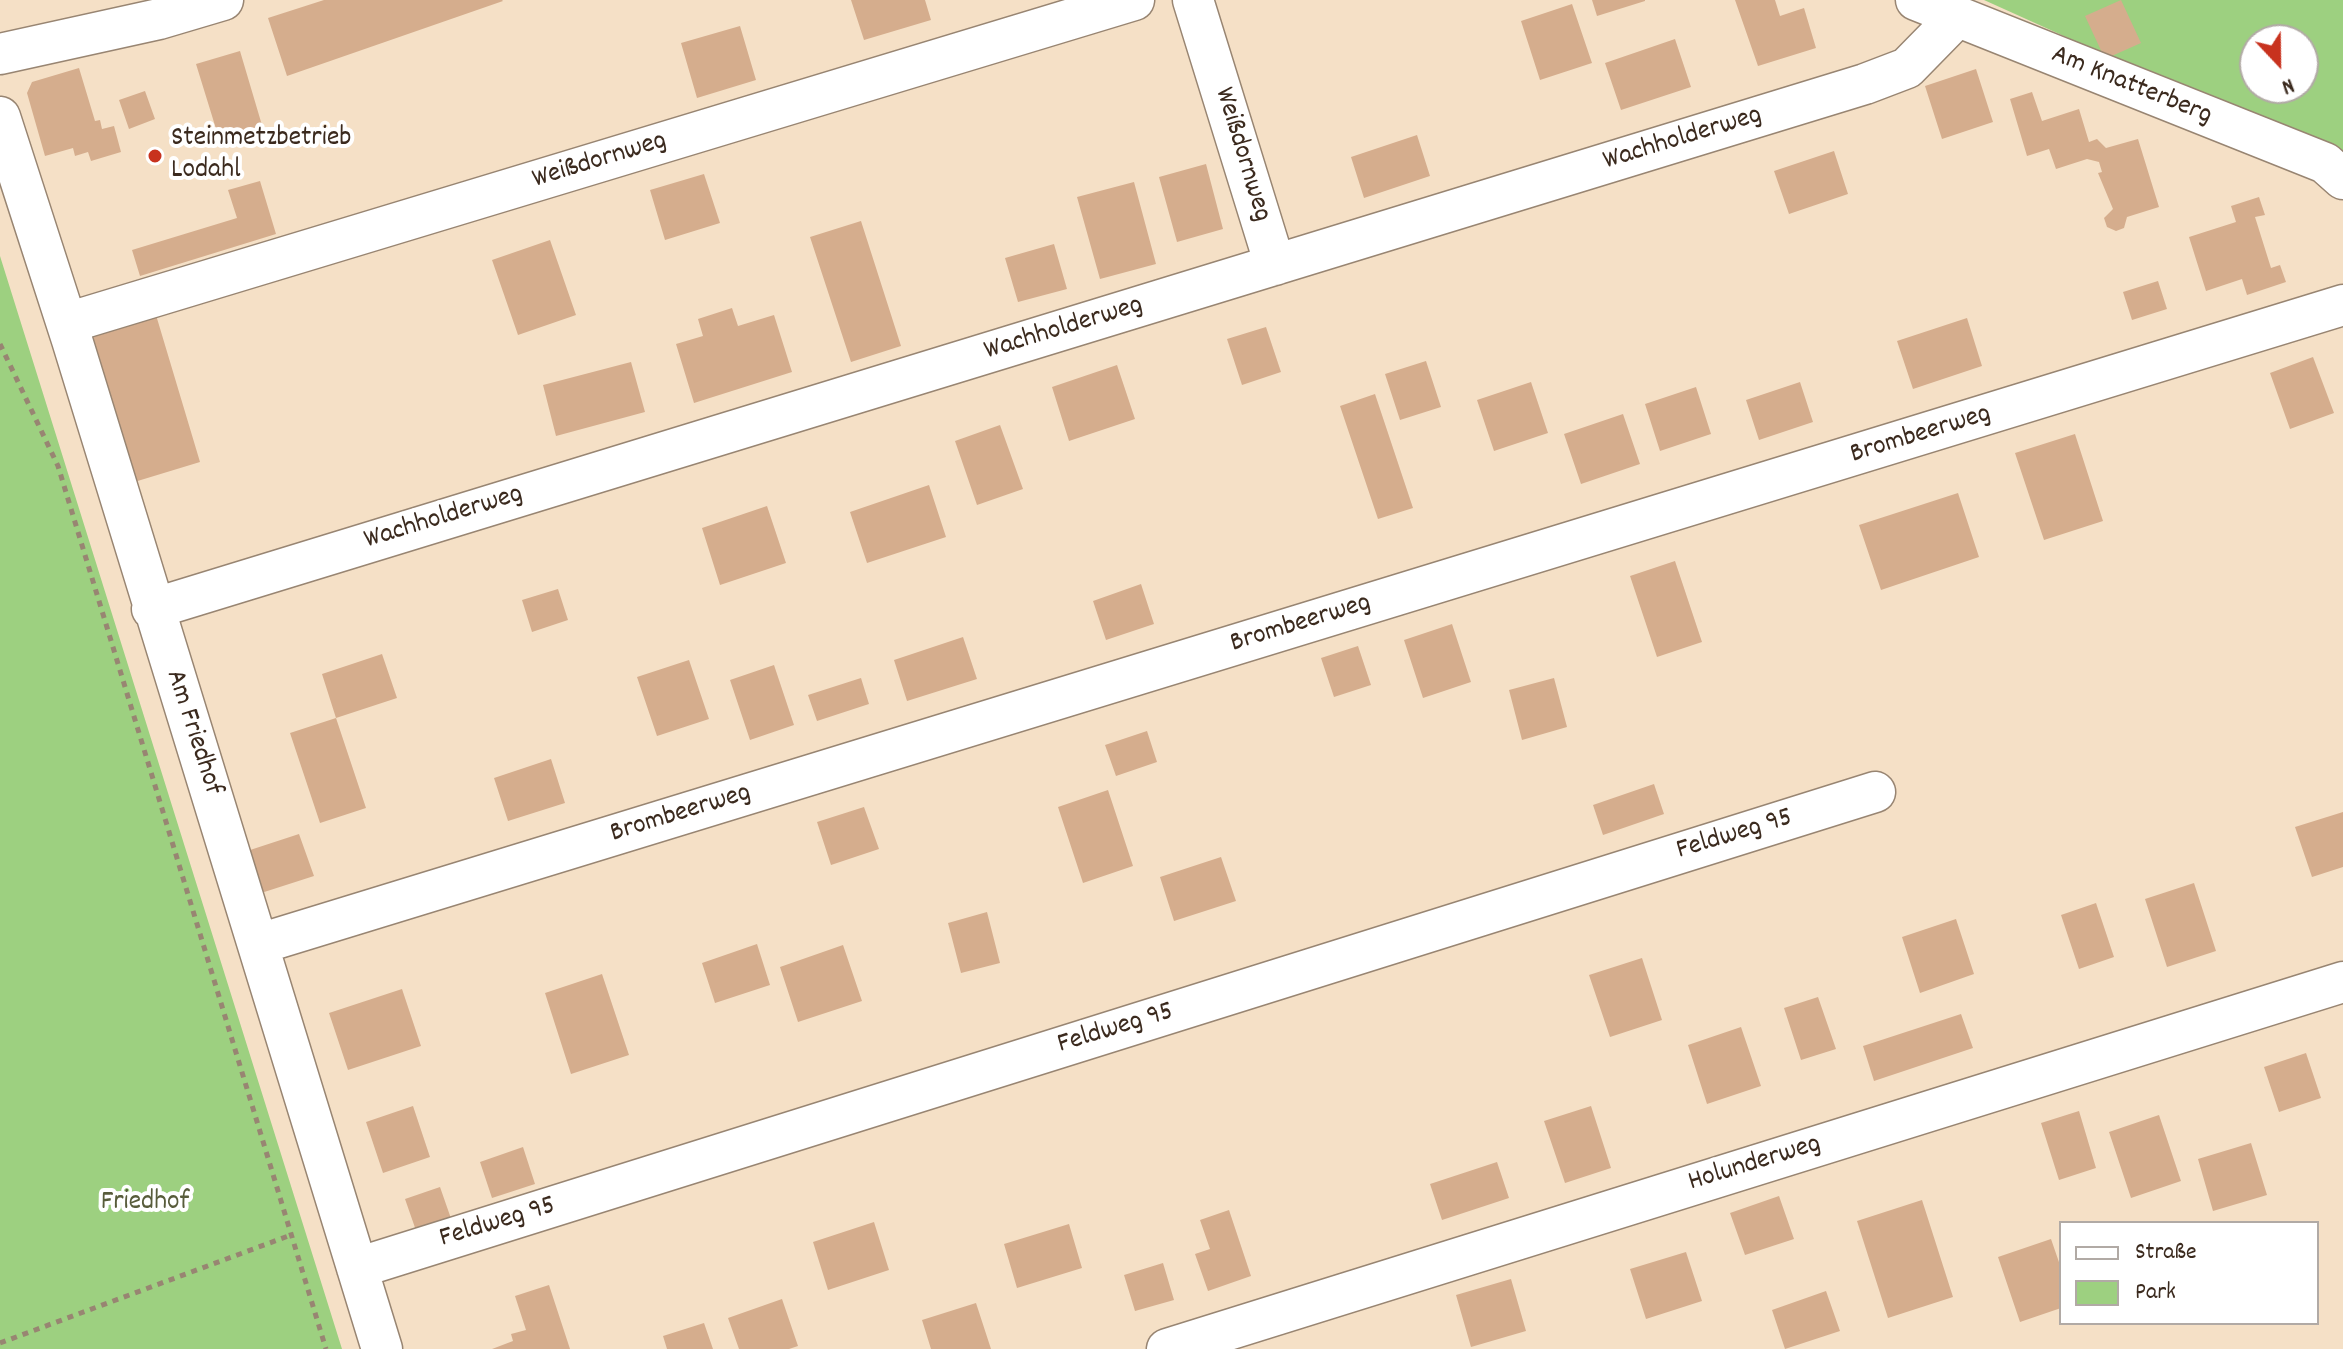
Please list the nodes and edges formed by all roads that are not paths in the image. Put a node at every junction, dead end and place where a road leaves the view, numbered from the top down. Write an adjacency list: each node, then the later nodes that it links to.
1 (223, 0): 6 (street)
2 (1134, 0): 11 (street, Weißdornweg)
3 (1193, 0): 9 (street, Weißdornweg)
4 (1916, 0): 5 (street, Am Knatterberg)
5 (1956, 18): 8 (street, Am Knatterberg); 9 (street, Wachholderweg)
6 (0, 54)
7 (0, 117): 11 (street, Am Friedhof)
8 (2343, 179)
9 (1275, 265): 12 (street, Wachholderweg)
10 (2343, 305): 14 (street, Brombeerweg)
11 (67, 323): 12 (street, Am Friedhof)
12 (152, 609): 14 (street, Am Friedhof)
13 (1875, 792): 16 (street, Feldweg 95)
14 (259, 944): 16 (street, Am Friedhof)
15 (2343, 982): 18 (street, Holunderweg)
16 (357, 1268): 17 (street, Am Friedhof)
17 (382, 1349)
18 (1167, 1349)

